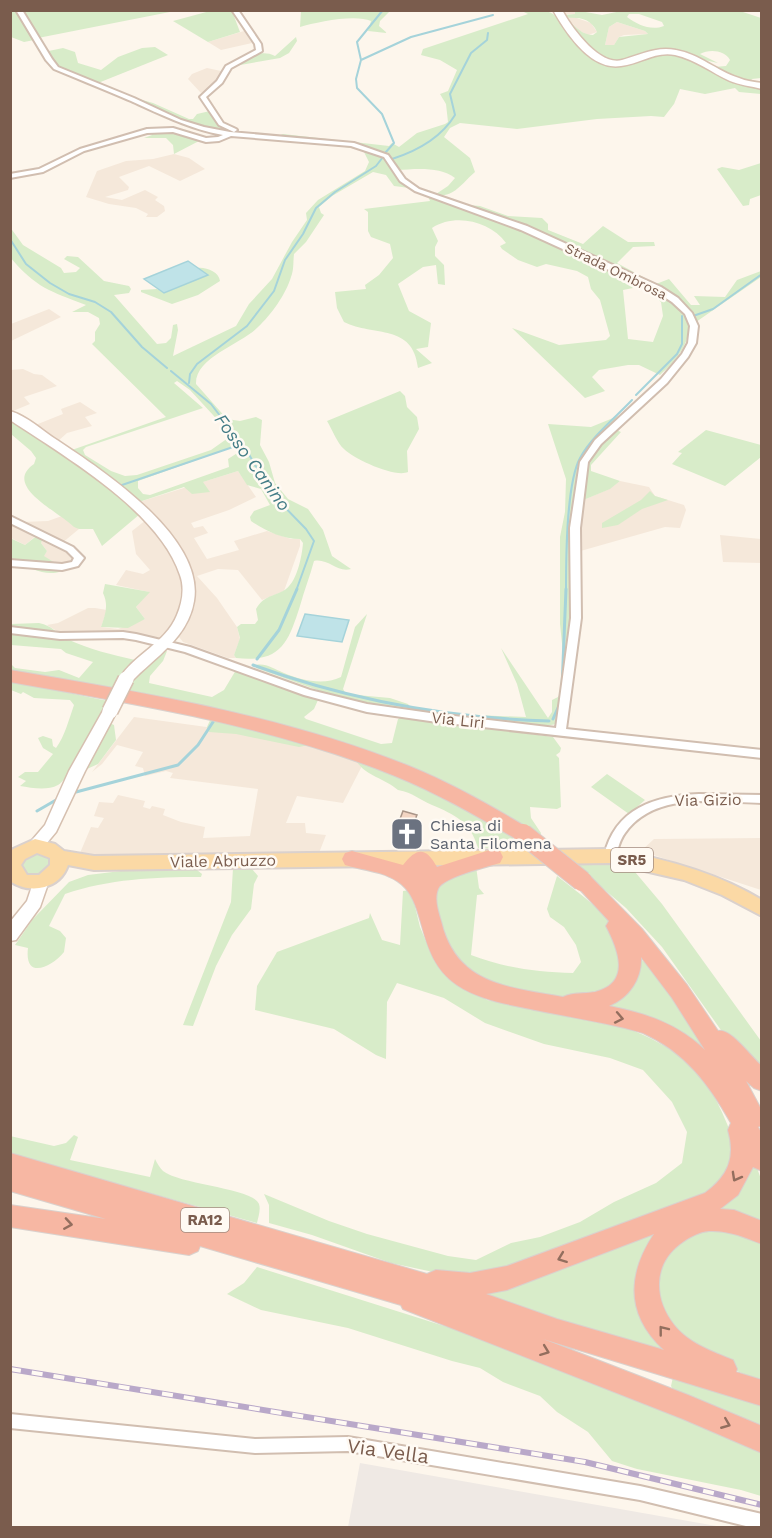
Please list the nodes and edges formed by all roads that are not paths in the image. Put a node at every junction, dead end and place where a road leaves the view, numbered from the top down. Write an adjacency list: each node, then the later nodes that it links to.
1 (19, 10): 5 (street)
2 (235, 10): 6 (street)
3 (557, 10): 4 (street)
4 (762, 86)
5 (230, 134): 6 (street, Strada Ombrosa); 7 (street)
6 (247, 135): 14 (street, Strada Ombrosa)
7 (10, 176)
8 (10, 414): 12 (street)
9 (10, 519): 10 (street)
10 (10, 563)
11 (10, 630): 12 (street, Via Liri)
12 (164, 645): 14 (street, Via Liri); 21 (street, bridge)
13 (10, 676): 23 (highway, bridge)
14 (561, 731): 15 (street, Via Liri)
15 (762, 754)
16 (762, 800): 17 (street, Via Gizio)
17 (610, 856): 18 (main road, SR5); 24 (main road, SR5)
18 (493, 857): 19 (main road, SR5); 22 (highway)
19 (420, 858): 20 (main road, SR5); 22 (highway)
20 (352, 859): 21 (main road, Viale Abruzzo / SR5); 22 (highway)
21 (32, 864): 25 (street)
22 (420, 883): 27 (highway)
23 (588, 887): 26 (highway); 27 (highway)
24 (762, 909)
25 (10, 934)
26 (646, 947): 28 (highway); 30 (highway)
27 (541, 1002): 29 (highway, one-way to 29)
28 (762, 1081)
29 (730, 1102): 31 (highway); 37 (highway, one-way to 37)
30 (762, 1139)
31 (762, 1160)
32 (10, 1164): 37 (highway, RA12)
33 (10, 1180): 36 (highway, RA12)
34 (10, 1216): 36 (highway, one-way to 36)
35 (762, 1233): 38 (highway, one-way to 35)
36 (290, 1262): 37 (highway, RA12)
37 (396, 1284): 38 (highway, RA12); 40 (highway, one-way to 40)
38 (753, 1390)
39 (10, 1422): 41 (street, Via Vella)
40 (762, 1440)
41 (762, 1522)

